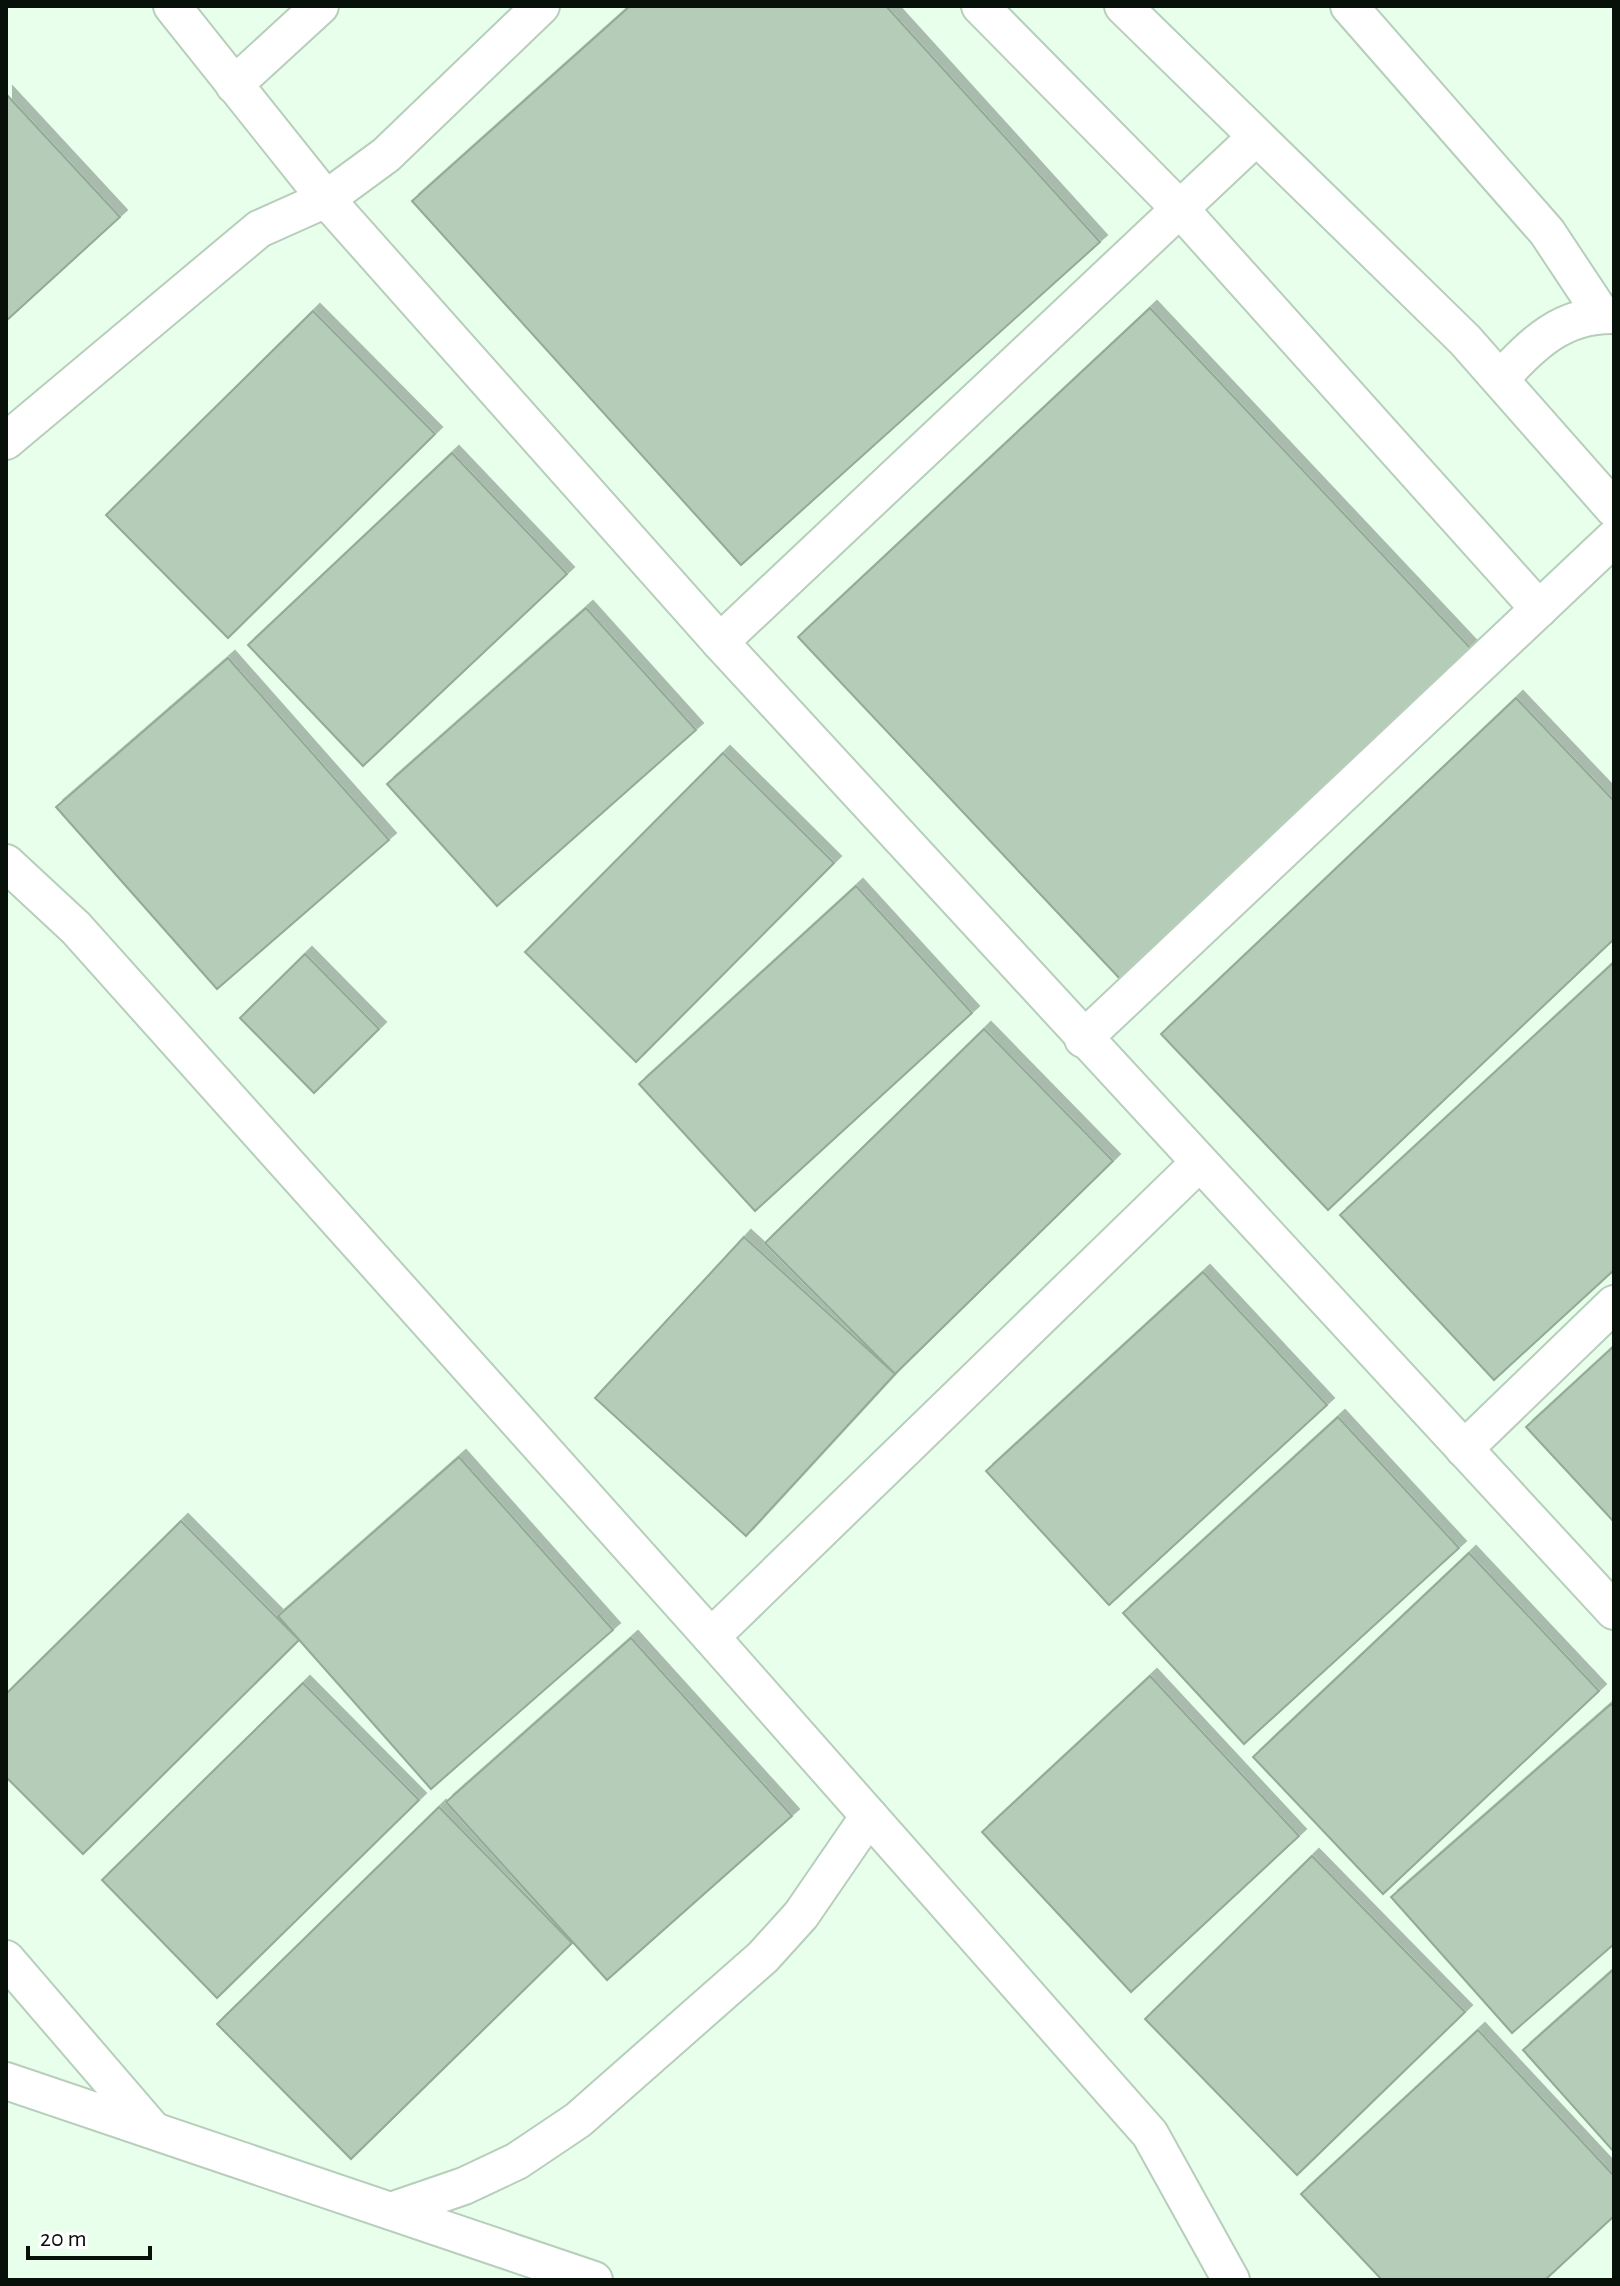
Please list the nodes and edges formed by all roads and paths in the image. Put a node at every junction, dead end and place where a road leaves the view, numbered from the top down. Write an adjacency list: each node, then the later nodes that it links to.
1 (172, 6): 7 (street)
2 (320, 6): 7 (street)
3 (541, 6): 9 (street)
4 (980, 6): 10 (street)
5 (1123, 6): 8 (street)
6 (1349, 6): 11 (street)
7 (234, 85): 9 (street)
8 (1256, 137): 10 (street); 12 (street)
9 (326, 199): 13 (street); 17 (street)
10 (1180, 209): 16 (street); 17 (street)
11 (1608, 315): 12 (street)
12 (1501, 378): 14 (street)
13 (6, 441)
14 (1614, 509)
15 (1614, 538): 16 (street)
16 (1539, 609): 19 (street)
17 (720, 642): 19 (street)
18 (6, 863): 24 (street)
19 (1083, 1039): 20 (street)
20 (1199, 1163): 22 (street); 24 (street)
21 (1614, 1304): 22 (street)
22 (1464, 1449): 23 (street)
23 (1614, 1611)
24 (711, 1637): 25 (street)
25 (869, 1816): 29 (street); 31 (street)
26 (6, 1959): 28 (street)
27 (6, 2081): 28 (street)
28 (154, 2131): 29 (street)
29 (391, 2211): 30 (street)
30 (594, 2280)
31 (1231, 2280)

